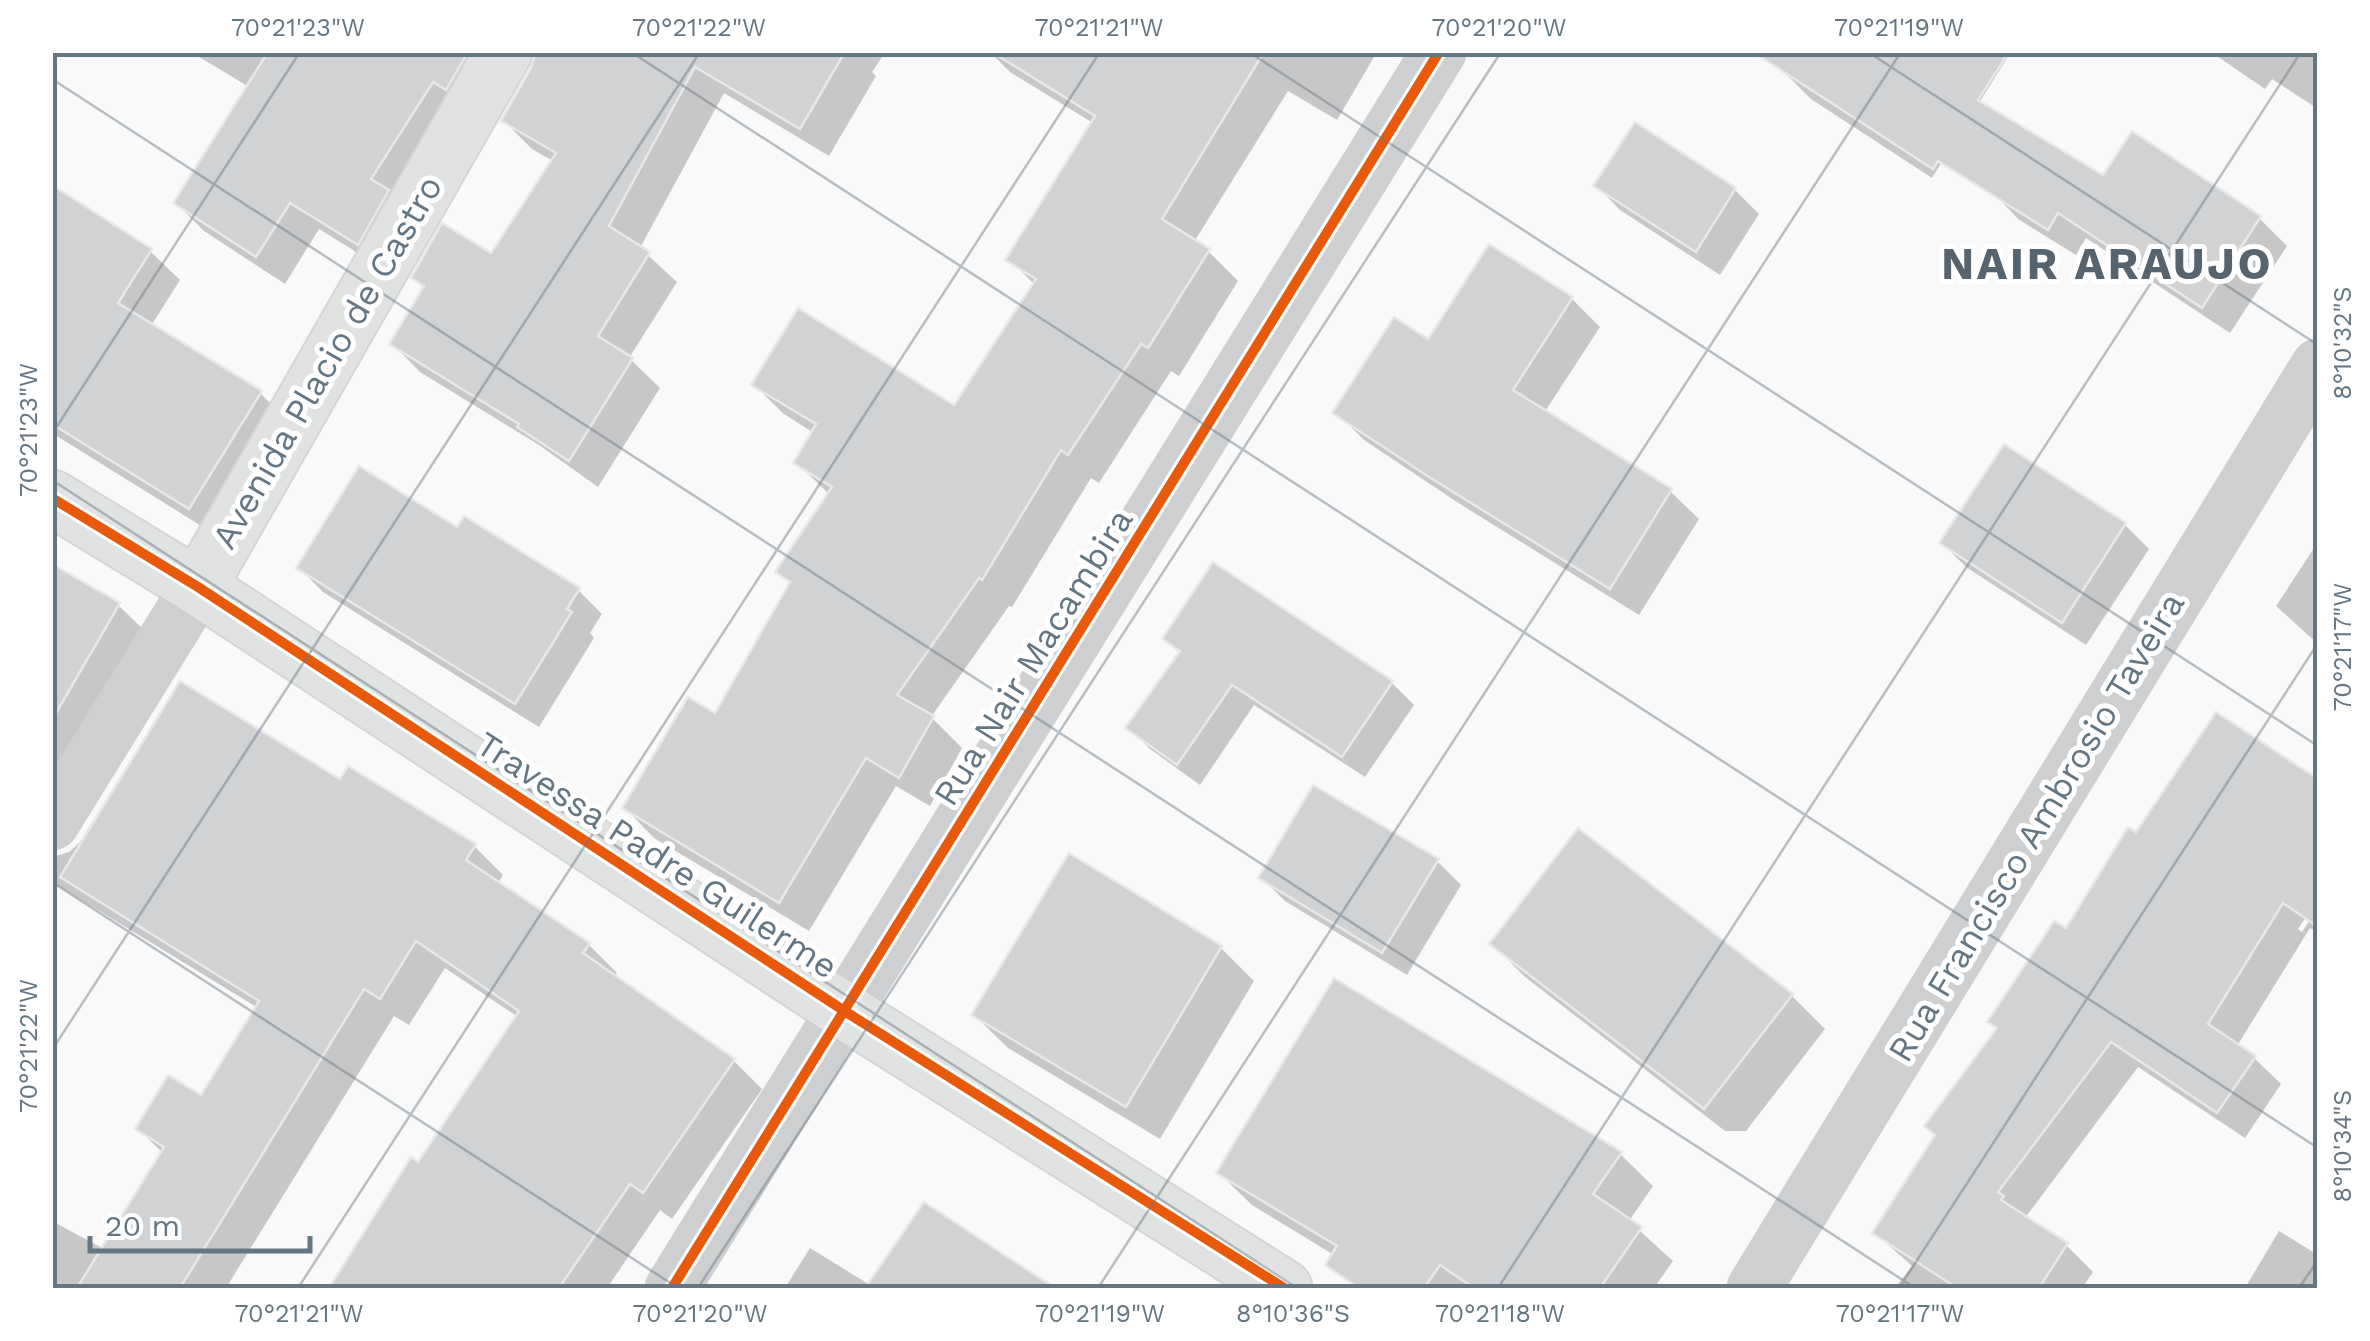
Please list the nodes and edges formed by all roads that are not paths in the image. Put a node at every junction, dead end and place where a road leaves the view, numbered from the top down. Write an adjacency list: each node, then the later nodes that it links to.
1 (504, 52): 5 (street, Avenida Placio de Castro)
2 (1439, 52): 7 (street, Rua Nair Macambira)
3 (2318, 366): 10 (street, Rua Francisco Ambrosio Taveira)
4 (52, 498): 5 (street, Travessa Padre Guilerme)
5 (198, 587): 6 (street, Avenida Placio de Castro); 7 (street, Travessa Padre Guilerme)
6 (52, 824)
7 (846, 1012): 8 (street, Rua Nair Macambira); 9 (street, Travessa Padre Guilerme)
8 (672, 1288)
9 (1284, 1288)
10 (1754, 1288)

